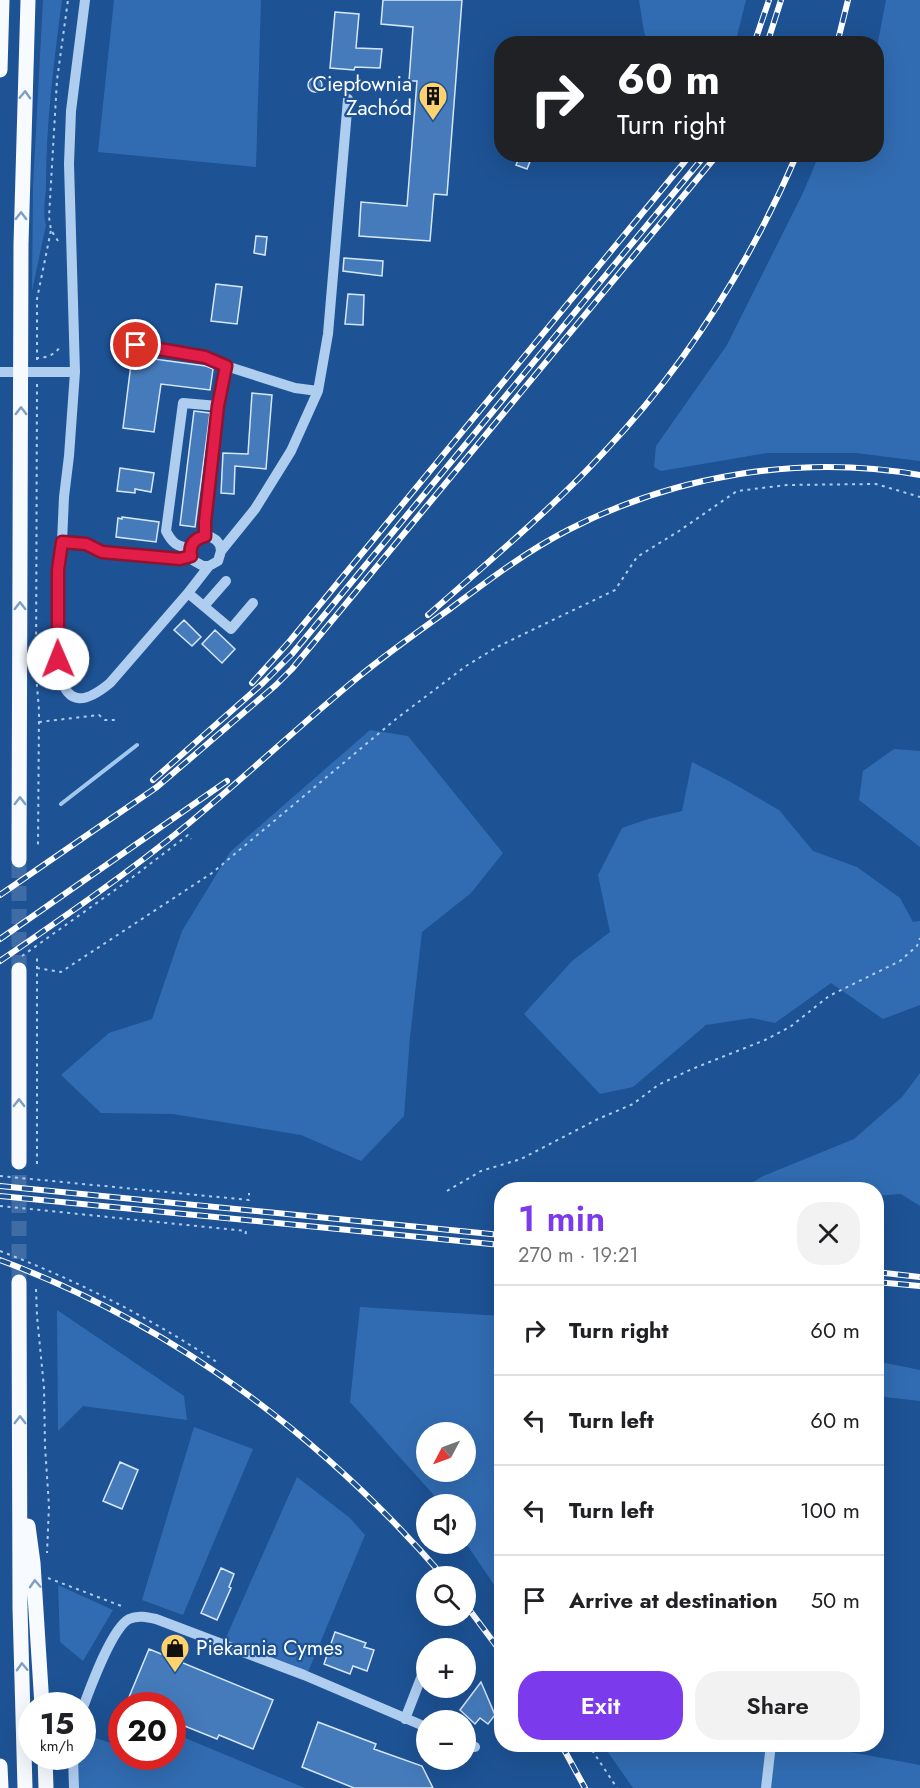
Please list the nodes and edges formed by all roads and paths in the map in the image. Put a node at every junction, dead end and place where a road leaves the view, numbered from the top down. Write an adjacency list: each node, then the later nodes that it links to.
1 (2, 0): 5 (main road)
2 (28, 0): 28 (main road, one-way to 2)
3 (68, 0): 10 (path)
4 (85, 0): 11 (street)
5 (0, 69)
6 (348, 99): 12 (street)
7 (136, 345): 8 (street)
8 (226, 366): 12 (street); 13 (street)
9 (0, 372): 10 (street)
10 (40, 372): 11 (street); 25 (path)
11 (75, 372): 16 (street)
12 (318, 391): 17 (street)
13 (218, 406): 15 (street); 18 (street)
14 (920, 497): 32 (path)
15 (205, 536): 17 (street); 18 (street)
16 (62, 542): 18 (street); 21 (street)
17 (221, 551): 19 (street)
18 (191, 552): 19 (street)
19 (209, 566): 21 (street)
20 (226, 581): 23 (street)
21 (188, 593): 23 (street)
22 (253, 603): 23 (street)
23 (204, 606)
24 (119, 720): 25 (path)
25 (39, 722): 27 (path)
26 (191, 839): 31 (path)
27 (38, 848)
28 (19, 860)
29 (920, 938): 36 (path)
30 (38, 957): 32 (path)
31 (17, 965): 33 (main road, one-way to 31)
32 (38, 968): 34 (path)
33 (19, 1162)
34 (37, 1164)
35 (0, 1176): 37 (path)
36 (447, 1191)
37 (249, 1193)
38 (0, 1206): 39 (path)
39 (245, 1238)
40 (0, 1251): 43 (path)
41 (19, 1282): 44 (main road, one-way to 41)
42 (36, 1289): 45 (path)
43 (218, 1357)
44 (21, 1479): 49 (main road, one-way to 44); 59 (main road, one-way to 44)
45 (47, 1560)
46 (48, 1569): 47 (path)
47 (125, 1607)
48 (416, 1691): 51 (street)
49 (41, 1692)
50 (90, 1692): 51 (street)
51 (405, 1719): 52 (street)
52 (416, 1723)
53 (593, 1752): 62 (path)
54 (770, 1752): 63 (street)
55 (0, 1766): 58 (main road)
56 (45, 1770): 60 (main road)
57 (73, 1770): 61 (street)
58 (1, 1788)
59 (25, 1788)
60 (46, 1788)
61 (74, 1788)
62 (617, 1788)
63 (766, 1788)

